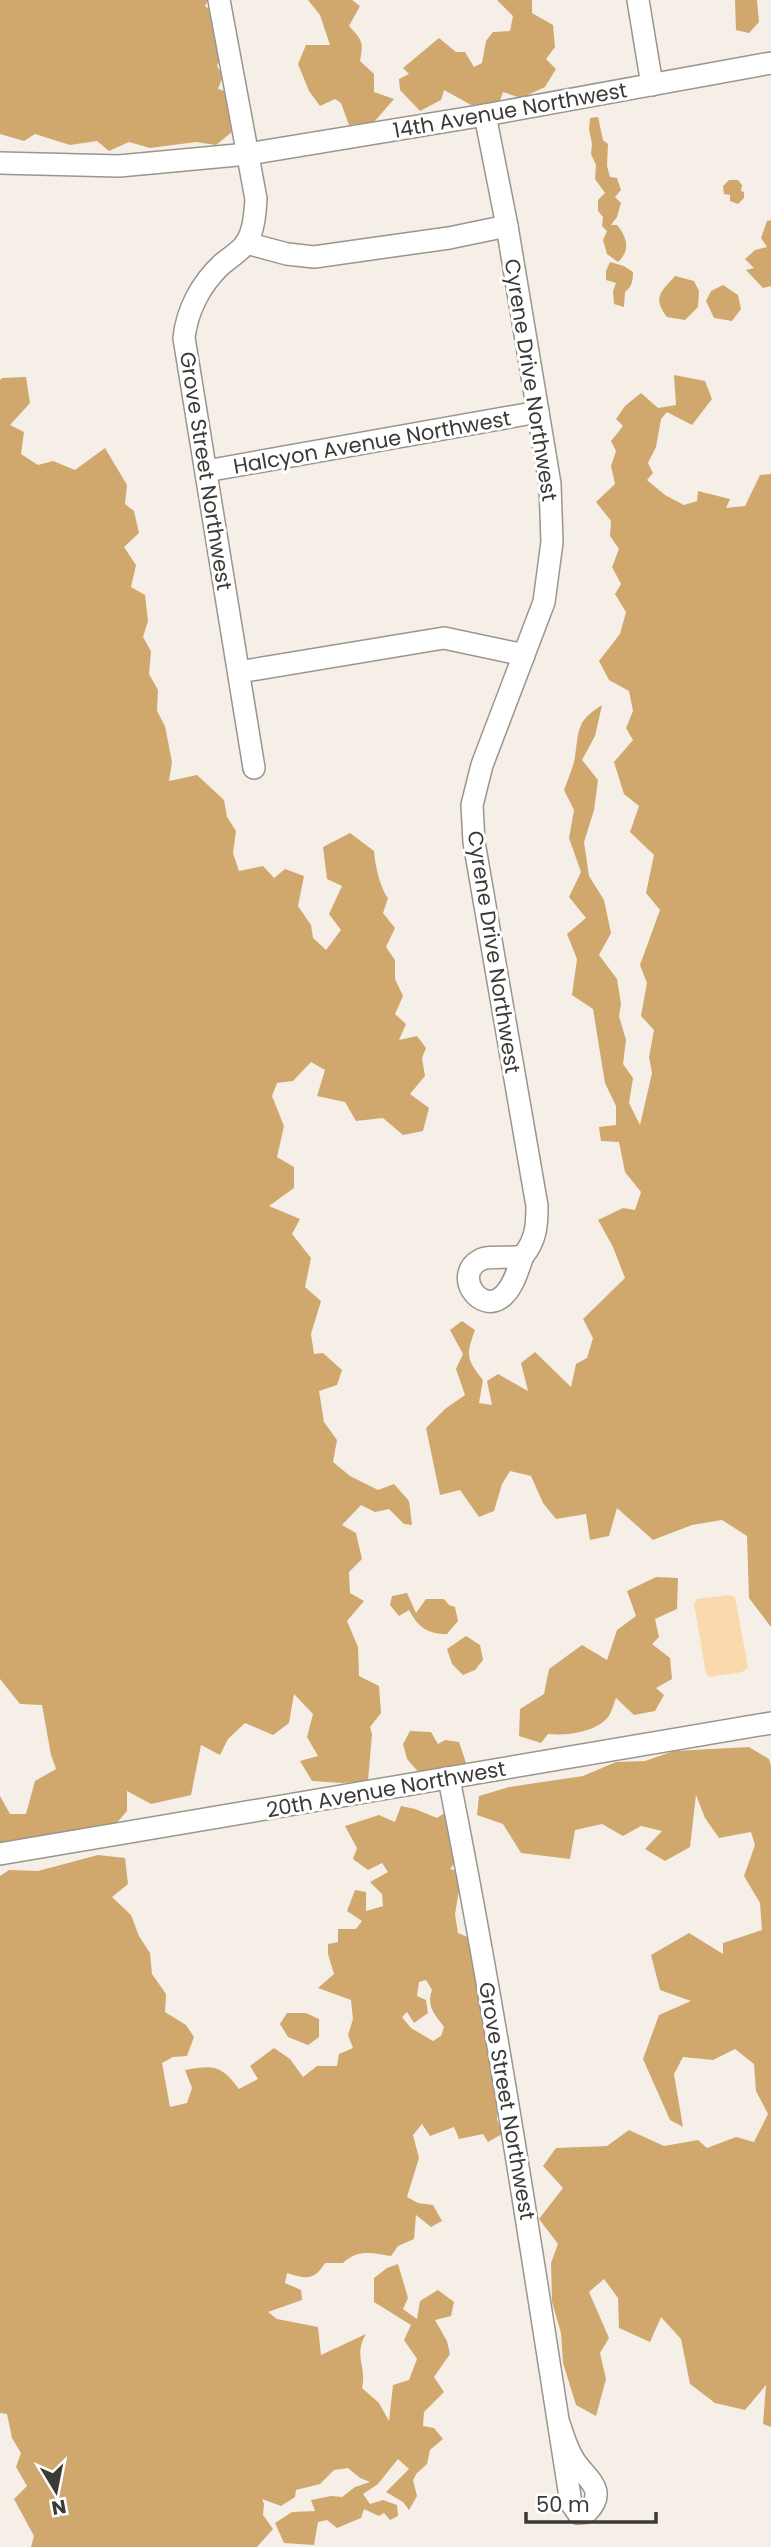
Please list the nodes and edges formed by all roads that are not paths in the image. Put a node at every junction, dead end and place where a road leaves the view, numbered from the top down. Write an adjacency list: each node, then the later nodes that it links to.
1 (219, 0): 6 (street)
2 (638, 0): 4 (street)
3 (771, 63): 4 (street, 14th Avenue Northwest)
4 (652, 85): 5 (street, 14th Avenue Northwest)
5 (485, 115): 6 (street, 14th Avenue Northwest); 8 (street, Cyrene Drive Northwest)
6 (248, 154): 7 (street, 14th Avenue Northwest); 9 (street)
7 (0, 163)
8 (507, 226): 9 (street); 10 (street, Cyrene Drive Northwest)
9 (247, 243): 11 (street, Grove Street Northwest)
10 (538, 412): 11 (street, Halcyon Avenue Northwest); 12 (street, Cyrene Drive Northwest)
11 (206, 471): 13 (street, Grove Street Northwest)
12 (523, 655): 13 (street); 15 (street, Cyrene Drive Northwest)
13 (239, 672): 14 (street, Grove Street Northwest)
14 (254, 768)
15 (523, 1256)
16 (771, 1723): 17 (street, 20th Avenue Northwest)
17 (449, 1779): 18 (street, 20th Avenue Northwest); 19 (street, Grove Street Northwest)
18 (0, 1854)
19 (559, 2423)

